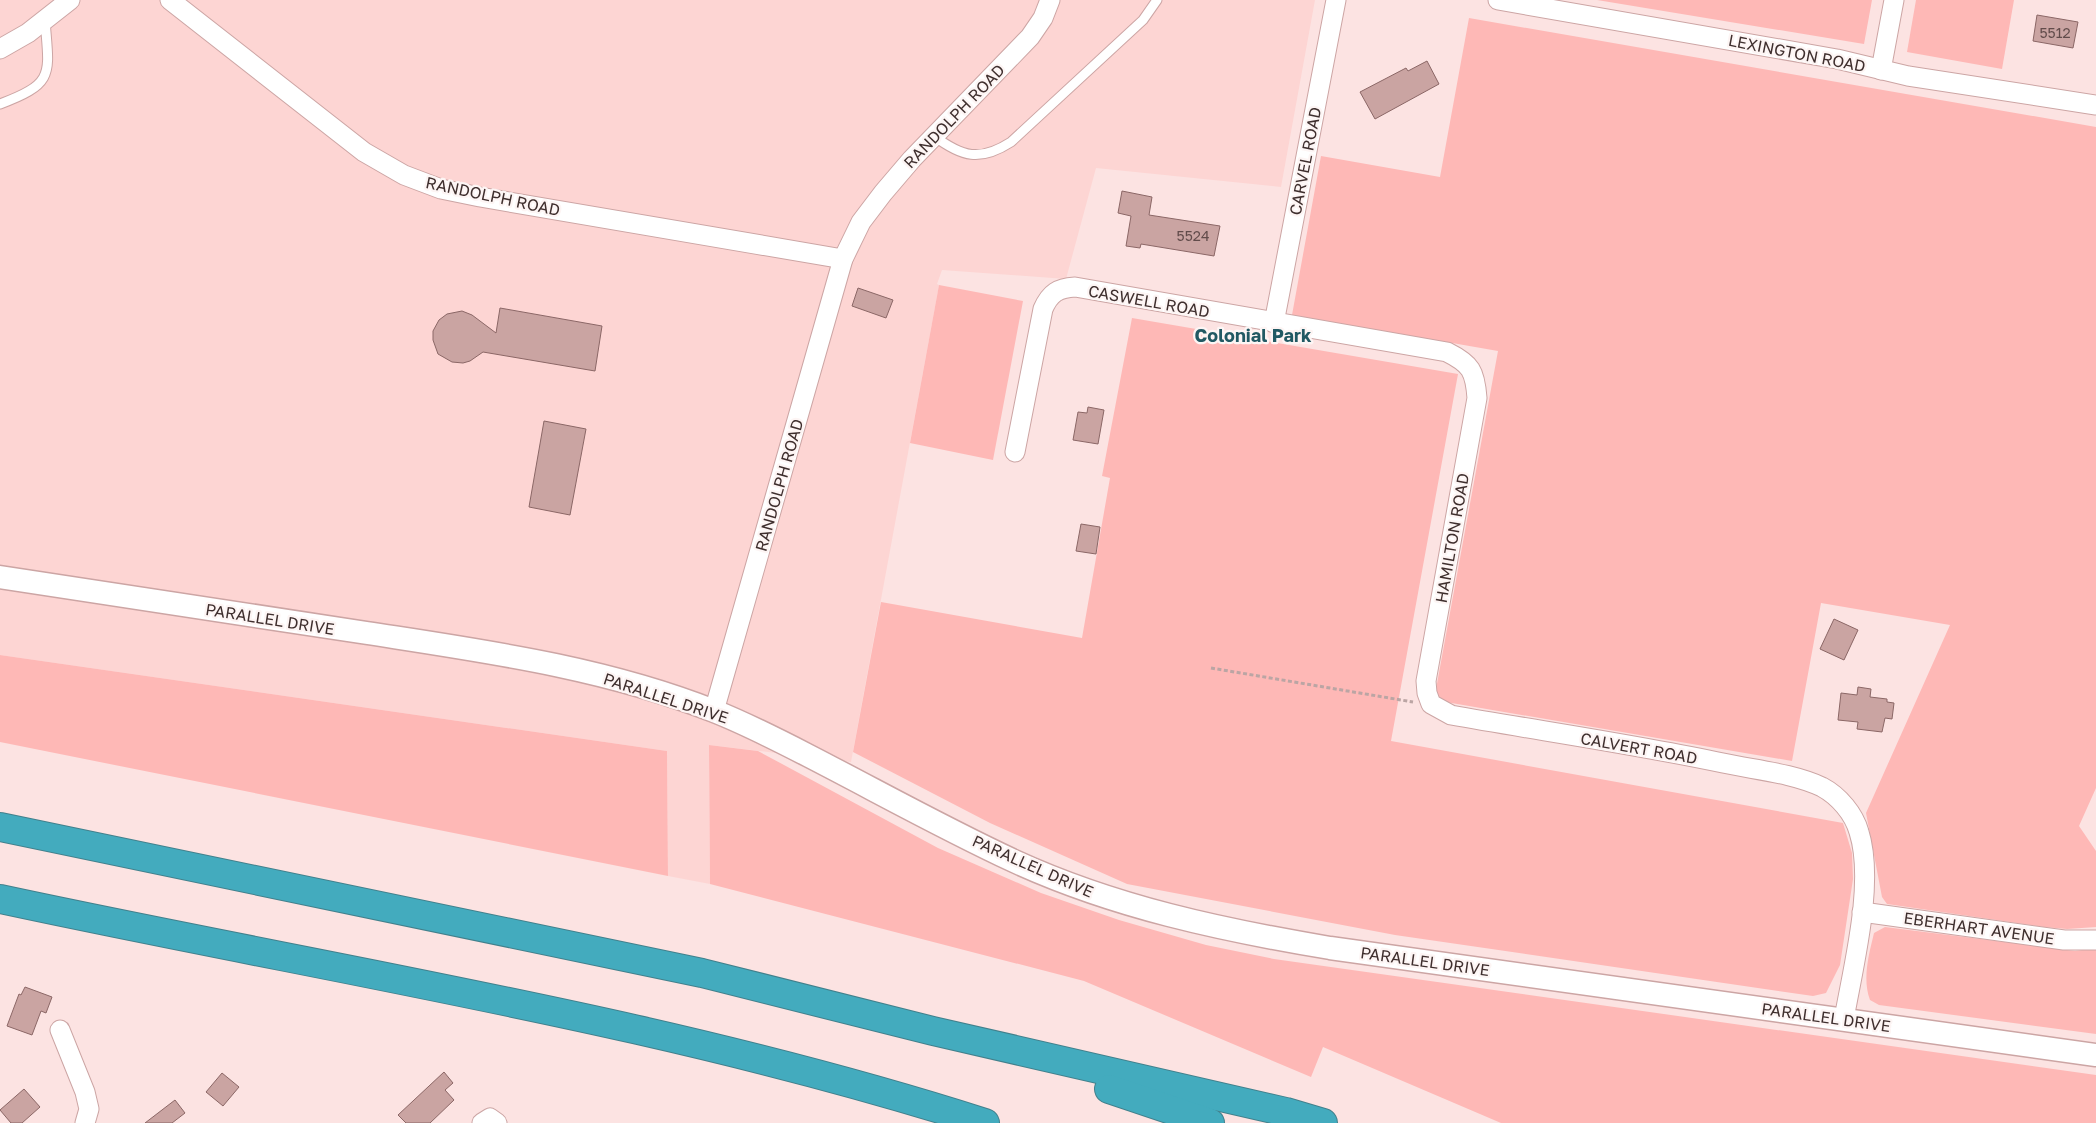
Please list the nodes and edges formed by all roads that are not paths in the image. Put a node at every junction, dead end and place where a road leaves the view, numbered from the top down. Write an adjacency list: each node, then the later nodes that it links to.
1 (70, 0): 9 (street)
2 (170, 0): 15 (street, RANDOLPH ROAD)
3 (1050, 0): 8 (street, RANDOLPH ROAD)
4 (1157, 0): 14 (lane)
5 (1336, 0): 16 (street, CARVEL ROAD)
6 (1498, 0): 11 (street, LEXINGTON ROAD)
7 (1894, 0): 11 (street)
8 (1044, 9): 14 (street, RANDOLPH ROAD)
9 (45, 20): 10 (street); 12 (lane)
10 (0, 49)
11 (1881, 70): 13 (street, LEXINGTON ROAD)
12 (0, 104)
13 (2096, 105)
14 (934, 136): 15 (street, RANDOLPH ROAD)
15 (843, 259): 21 (street, RANDOLPH ROAD)
16 (1274, 323): 17 (street, CASWELL ROAD); 18 (street, CASWELL ROAD)
17 (1473, 371): 20 (street, HAMILTON ROAD)
18 (1015, 452)
19 (0, 577): 21 (street, PARALLEL DRIVE)
20 (1431, 704): 24 (street, CALVERT ROAD)
21 (714, 711): 26 (street, PARALLEL DRIVE)
22 (0, 827): 28 (highway)
23 (0, 899): 31 (highway)
24 (1862, 912): 25 (street, EBERHART AVENUE); 26 (street, CALVERT ROAD)
25 (2096, 940)
26 (1844, 1019): 29 (street, PARALLEL DRIVE)
27 (60, 1030): 30 (street)
28 (933, 1031): 32 (highway); 33 (highway)
29 (2096, 1056)
30 (85, 1123)
31 (985, 1123)
32 (1210, 1123)
33 (1323, 1123)

